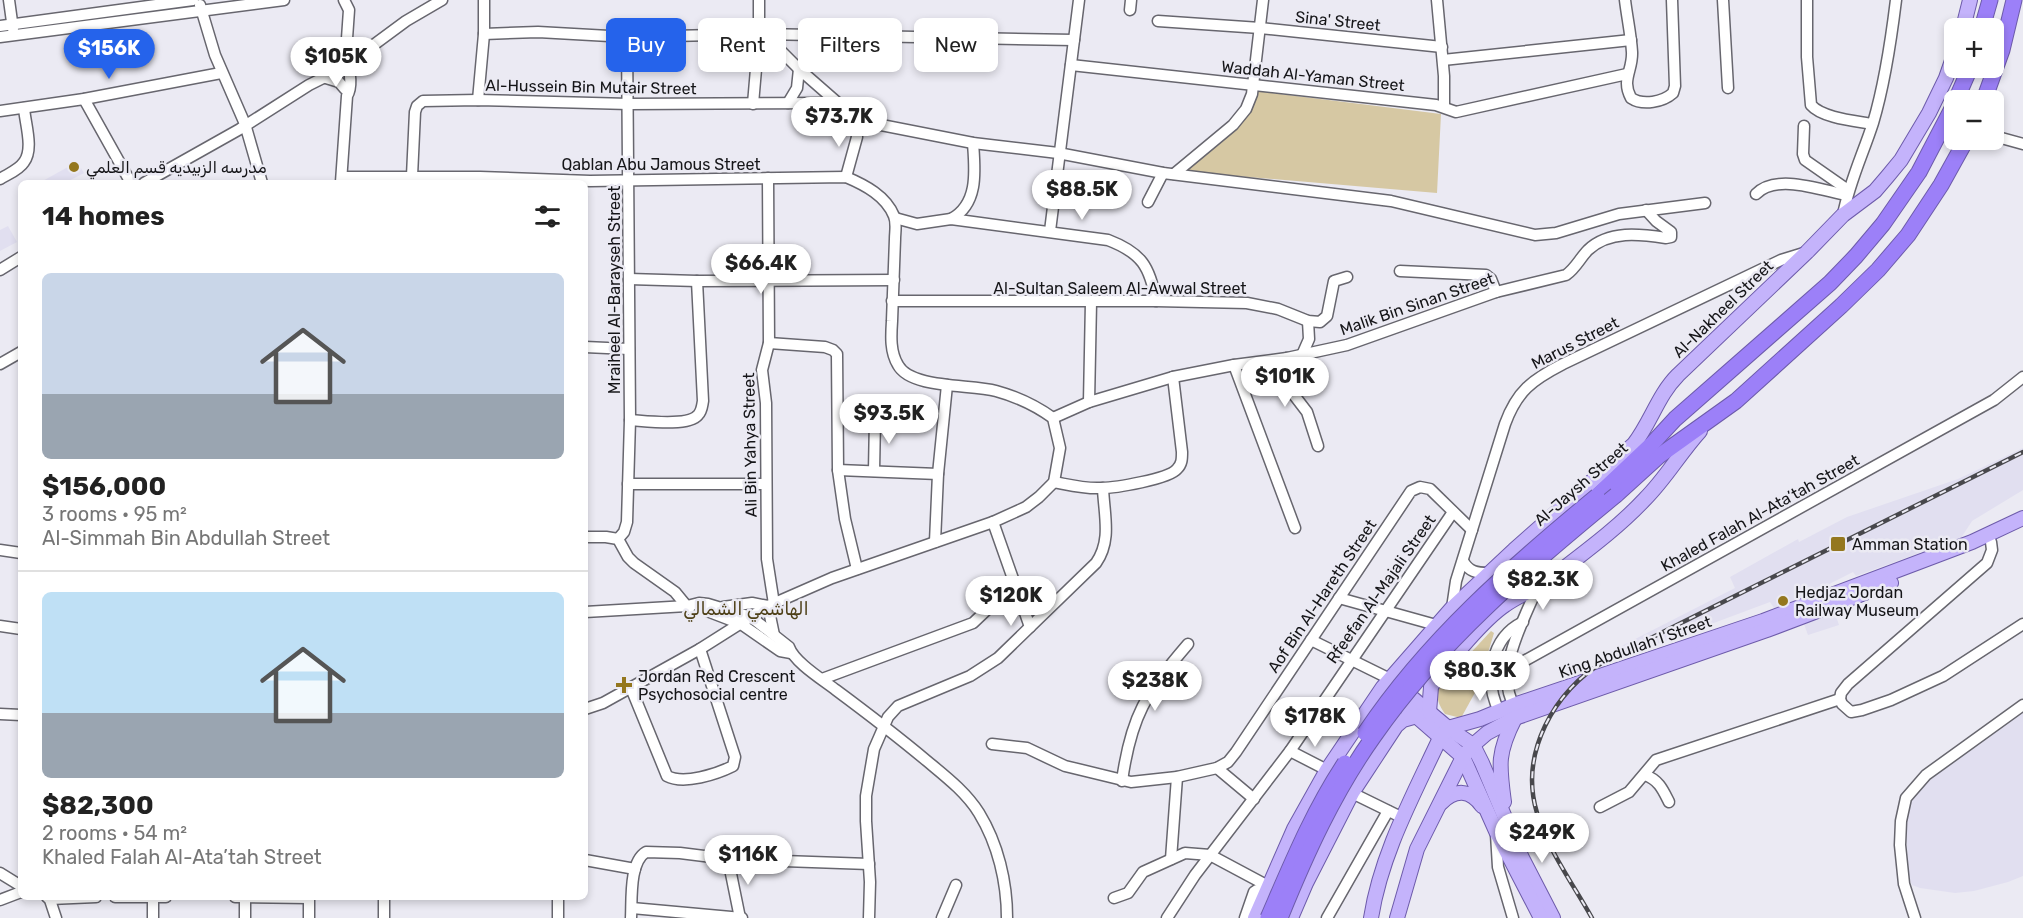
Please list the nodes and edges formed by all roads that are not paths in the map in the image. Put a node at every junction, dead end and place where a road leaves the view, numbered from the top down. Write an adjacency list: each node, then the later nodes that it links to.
1 (9, 0): 27 (street)
2 (193, 0): 27 (street)
3 (199, 0): 20 (street)
4 (284, 0): 20 (street)
5 (344, 0): 38 (street)
6 (442, 0): 35 (street)
7 (484, 0): 28 (street)
8 (759, 0): 21 (street)
9 (1079, 0): 32 (street)
10 (1263, 0): 26 (street)
11 (1437, 0): 34 (street)
12 (1625, 0): 33 (street)
13 (1672, 0): 46 (street)
14 (1723, 0): 52 (street)
15 (1807, 0): 66 (street)
16 (1896, 0): 66 (street)
17 (1970, 0): 22 (main road)
18 (1990, 0): 23 (highway)
19 (2014, 0): 53 (highway)
20 (201, 12): 27 (street); 45 (street)
21 (761, 18)
22 (1966, 18)
23 (1985, 18)
24 (1158, 21): 26 (street, Sina' Street)
25 (0, 26): 27 (street)
26 (1260, 28): 34 (street, Sina' Street); 51 (street)
27 (13, 29): 31 (street)
28 (484, 34): 30 (street); 56 (street)
29 (786, 34): 32 (street)
30 (606, 36)
31 (0, 37)
32 (1074, 40): 39 (street)
33 (1631, 40): 37 (street); 46 (street)
34 (1442, 47): 37 (street)
35 (360, 54): 38 (street); 47 (street)
36 (786, 57): 40 (street)
37 (1443, 60): 61 (street)
38 (346, 64): 47 (street); 48 (street); 50 (street); 54 (street)
39 (1071, 65): 51 (street, Waddah Al-Yaman Street); 73 (street)
40 (798, 68)
41 (628, 72): 59 (street, Mraiheel Al-Barayseh Street)
42 (757, 72): 60 (street)
43 (799, 72): 57 (street)
44 (802, 72): 58 (street)
45 (221, 73): 55 (street); 65 (street)
46 (1627, 74): 61 (street, Waddah Al-Yaman Street)
47 (349, 76): 54 (street)
48 (326, 78): 50 (street); 54 (street)
49 (1944, 78): 91 (main road, Al-Nakheel Street)
50 (309, 85): 65 (street)
51 (1254, 85): 61 (street, Waddah Al-Yaman Street); 74 (street)
52 (1728, 88)
53 (1988, 90)
54 (346, 92): 82 (street)
55 (84, 99): 62 (street); 79 (street)
56 (478, 100): 59 (street, Al-Hussein Bin Mutair Street); 75 (street, Al-Hussein Bin Mutair Street)
57 (788, 103): 58 (street, Al-Hussein Bin Mutair Street); 60 (street, Al-Hussein Bin Mutair Street)
58 (838, 103): 64 (street)
59 (629, 104): 60 (street, Al-Hussein Bin Mutair Street); 84 (street, Mraiheel Al-Barayseh Street)
60 (753, 104)
61 (1444, 107)
62 (24, 108): 63 (street); 78 (street)
63 (0, 111)
64 (855, 118): 70 (street); 76 (street)
65 (245, 124): 80 (street); 81 (street)
66 (1872, 124): 86 (street)
67 (1944, 124): 125 (highway, Al-Jaysh Street)
68 (1804, 126): 86 (street)
69 (2004, 139): 71 (street)
70 (974, 144): 73 (street); 93 (street)
71 (2023, 144)
72 (1960, 150): 124 (highway, Al-Jaysh Street)
73 (1059, 153): 74 (street); 94 (street)
74 (1168, 173): 88 (street); 90 (street)
75 (412, 176): 82 (street, Qablan Abu Jamous Street); 83 (street, Qablan Abu Jamous Street)
76 (846, 177): 77 (street, Qablan Abu Jamous Street); 92 (street, Qablan Abu Jamous Street)
77 (768, 178): 84 (street, Qablan Abu Jamous Street); 103 (street, Ali Bin Yahya Street)
78 (0, 179)
79 (130, 180)
80 (149, 180)
81 (261, 180)
82 (341, 180)
83 (529, 180)
84 (629, 180): 85 (street, Qablan Abu Jamous Street); 100 (street, Mraiheel Al-Barayseh Street)
85 (588, 181)
86 (1847, 193): 87 (street); 91 (street)
87 (1756, 194)
88 (1148, 202)
89 (1705, 203): 90 (street)
90 (1646, 210): 104 (street, Malik Bin Sinan Street)
91 (1843, 216): 96 (main road, Al-Nakheel Street)
92 (895, 218): 93 (street); 101 (street)
93 (951, 219): 94 (street)
94 (1050, 231): 106 (street)
95 (18, 259): 97 (street)
96 (1779, 269): 125 (main road, Al-Nakheel Street); 139 (street, Marus Street)
97 (0, 270)
98 (1400, 271): 104 (street)
99 (1347, 277): 108 (street)
100 (629, 279): 102 (street); 111 (street, Mraiheel Al-Barayseh Street)
101 (894, 280): 103 (street); 105 (street)
102 (697, 281): 103 (street); 123 (street)
103 (768, 281): 109 (street, Ali Bin Yahya Street)
104 (1496, 292): 113 (street, Malik Bin Sinan Street)
105 (892, 301): 107 (street, Al-Sultan Saleem Al-Awwal Street); 119 (street)
106 (1156, 301): 107 (street, Al-Sultan Saleem Al-Awwal Street); 108 (street, Al-Sultan Saleem Al-Awwal Street)
107 (1090, 302): 120 (street)
108 (1308, 321): 113 (street)
109 (769, 343): 127 (street); 132 (street, Ali Bin Yahya Street)
110 (588, 347): 111 (street)
111 (629, 349): 123 (street, Mraiheel Al-Barayseh Street)
112 (18, 354): 115 (street)
113 (1302, 355): 114 (street, Malik Bin Sinan Street)
114 (1287, 358): 116 (street, Malik Bin Sinan Street); 126 (street)
115 (0, 364)
116 (1234, 365): 117 (street, Malik Bin Sinan Street); 137 (street)
117 (1173, 377): 120 (street, Malik Bin Sinan Street); 133 (street)
118 (2023, 377): 172 (street, Khaled Falah Al-Ata’tah Street)
119 (947, 385): 121 (street); 129 (street)
120 (1089, 402): 121 (street, Malik Bin Sinan Street)
121 (1053, 418): 130 (street)
122 (875, 419): 128 (street)
123 (630, 420): 131 (street, Mraiheel Al-Barayseh Street)
124 (1708, 423): 150 (main road); 239 (highway, Al-Jaysh Street, bridge)
125 (1646, 441): 148 (main road, Al-Nakheel Street); 238 (highway, Al-Jaysh Street, bridge)
126 (1318, 446)
127 (838, 470): 128 (street); 147 (street)
128 (874, 471): 129 (street)
129 (938, 474): 143 (street)
130 (1054, 482): 133 (street); 136 (street)
131 (628, 484): 132 (street); 141 (street, Mraiheel Al-Barayseh Street)
132 (765, 484): 152 (street, Ali Bin Yahya Street)
133 (1103, 488): 164 (street)
134 (1453, 512): 139 (street, Aof Bin Al-Hareth Street); 151 (street, Aof Bin Al-Hareth Street); 156 (street, Rfeefan Al-Majali Street)
135 (2023, 518): 142 (main road, King Abdullah I Street)
136 (993, 522): 143 (street); 149 (street)
137 (1295, 528)
138 (2023, 528): 142 (main road, King Abdullah I Street)
139 (1472, 530): 146 (street, Marus Street)
140 (588, 537): 141 (street)
141 (615, 538): 153 (street)
142 (1990, 538): 177 (street); 181 (main road, King Abdullah I Street)
143 (935, 542): 147 (street)
144 (0, 550): 145 (street)
145 (18, 553)
146 (1463, 561): 148 (street); 155 (street, Marus Street)
147 (857, 569): 152 (street)
148 (1488, 573): 155 (main road, Al-Nakheel Street)
149 (1014, 584): 164 (street); 173 (street)
150 (1537, 588): 159 (street); 183 (main road)
151 (1339, 598): 156 (street); 167 (street, Aof Bin Al-Hareth Street)
152 (771, 605): 154 (street); 158 (street); 166 (street, Ali Bin Yahya Street)
153 (687, 606): 154 (street); 157 (street); 160 (street)
154 (721, 608): 158 (street)
155 (1452, 608): 162 (main road, Al-Nakheel Street)
156 (1385, 610): 162 (street); 171 (street, Rfeefan Al-Majali Street)
157 (588, 612)
158 (751, 617): 160 (street); 166 (street)
159 (1523, 622): 172 (street); 175 (street)
160 (741, 624): 169 (street); 170 (street)
161 (2023, 624): 177 (street)
162 (1436, 625): 174 (main road, Al-Nakheel Street)
163 (0, 626): 165 (street)
164 (1030, 627): 185 (street)
165 (18, 628)
166 (774, 635): 170 (street)
167 (1311, 640): 171 (street); 191 (street, Aof Bin Al-Hareth Street)
168 (1188, 644): 195 (street)
169 (700, 650): 176 (street); 176 (street)
170 (791, 653): 173 (street)
171 (1351, 660): 174 (street); 189 (street, Rfeefan Al-Majali Street)
172 (1508, 670): 175 (street, Khaled Falah Al-Ata’tah Street); 181 (street)
173 (822, 679): 185 (street)
174 (1386, 683): 183 (main road); 192 (main road, Al-Nakheel Street)
175 (1491, 683): 180 (street)
176 (631, 688): 179 (street)
177 (1840, 699): 193 (street)
178 (2023, 705): 247 (street)
179 (588, 708)
180 (1499, 711): 181 (main road, King Abdullah I Street); 186 (main road, King Abdullah I Street)
181 (1515, 712): 188 (main road, King Abdullah I Street); 204 (main road)
182 (0, 714): 184 (street)
183 (1423, 714): 186 (main road); 196 (main road)
184 (18, 715)
185 (883, 725): 209 (street); 234 (street)
186 (1444, 733): 188 (main road); 190 (main road); 203 (main road)
187 (992, 744): 195 (street)
188 (1473, 745): 190 (main road, King Abdullah I Street); 204 (main road)
189 (1290, 752): 192 (street); 197 (street, Rfeefan Al-Majali Street)
190 (1463, 757): 199 (main road, King Abdullah I Street); 202 (main road)
191 (1217, 768): 194 (street); 197 (street)
192 (1326, 770): 214 (main road, Al-Nakheel Street)
193 (1645, 775): 198 (street); 200 (street)
194 (1178, 777): 195 (street); 207 (street)
195 (1122, 781)
196 (1352, 793): 201 (street); 240 (main road)
197 (1254, 799): 205 (street, Rfeefan Al-Majali Street)
198 (1669, 802)
199 (1437, 806): 202 (main road); 243 (main road, King Abdullah I Street)
200 (1600, 807)
201 (1388, 811): 203 (street); 241 (street)
202 (1490, 817): 204 (main road)
203 (1403, 818): 242 (main road)
204 (1501, 826): 244 (street); 245 (main road); 246 (main road)
205 (1210, 855): 207 (street); 214 (street); 235 (street, Rfeefan Al-Majali Street)
206 (728, 859): 209 (street); 210 (street); 231 (street)
207 (1171, 859): 216 (street)
208 (588, 861): 210 (street)
209 (869, 864): 232 (street)
210 (635, 869): 224 (street)
211 (0, 873): 212 (street)
212 (18, 884)
213 (956, 885): 233 (street)
214 (1267, 888): 236 (street); 237 (main road, Al-Nakheel Street)
215 (18, 893): 217 (street)
216 (1114, 898)
217 (0, 900)
218 (50, 900): 225 (street)
219 (153, 900): 226 (street)
220 (245, 900): 227 (street)
221 (309, 900): 228 (street)
222 (384, 900): 229 (street)
223 (558, 900): 230 (street)
224 (631, 913): 231 (street)
225 (56, 918)
226 (153, 918)
227 (244, 918)
228 (309, 918)
229 (384, 918)
230 (558, 918)
231 (741, 918)
232 (869, 918)
233 (942, 918)
234 (1007, 918)
235 (1167, 918)
236 (1245, 918)
237 (1256, 918)
238 (1268, 918)
239 (1280, 918)
240 (1291, 918)
241 (1327, 918)
242 (1371, 918)
243 (1397, 918)
244 (1513, 918)
245 (1542, 918)
246 (1553, 918)
247 (1915, 918)

